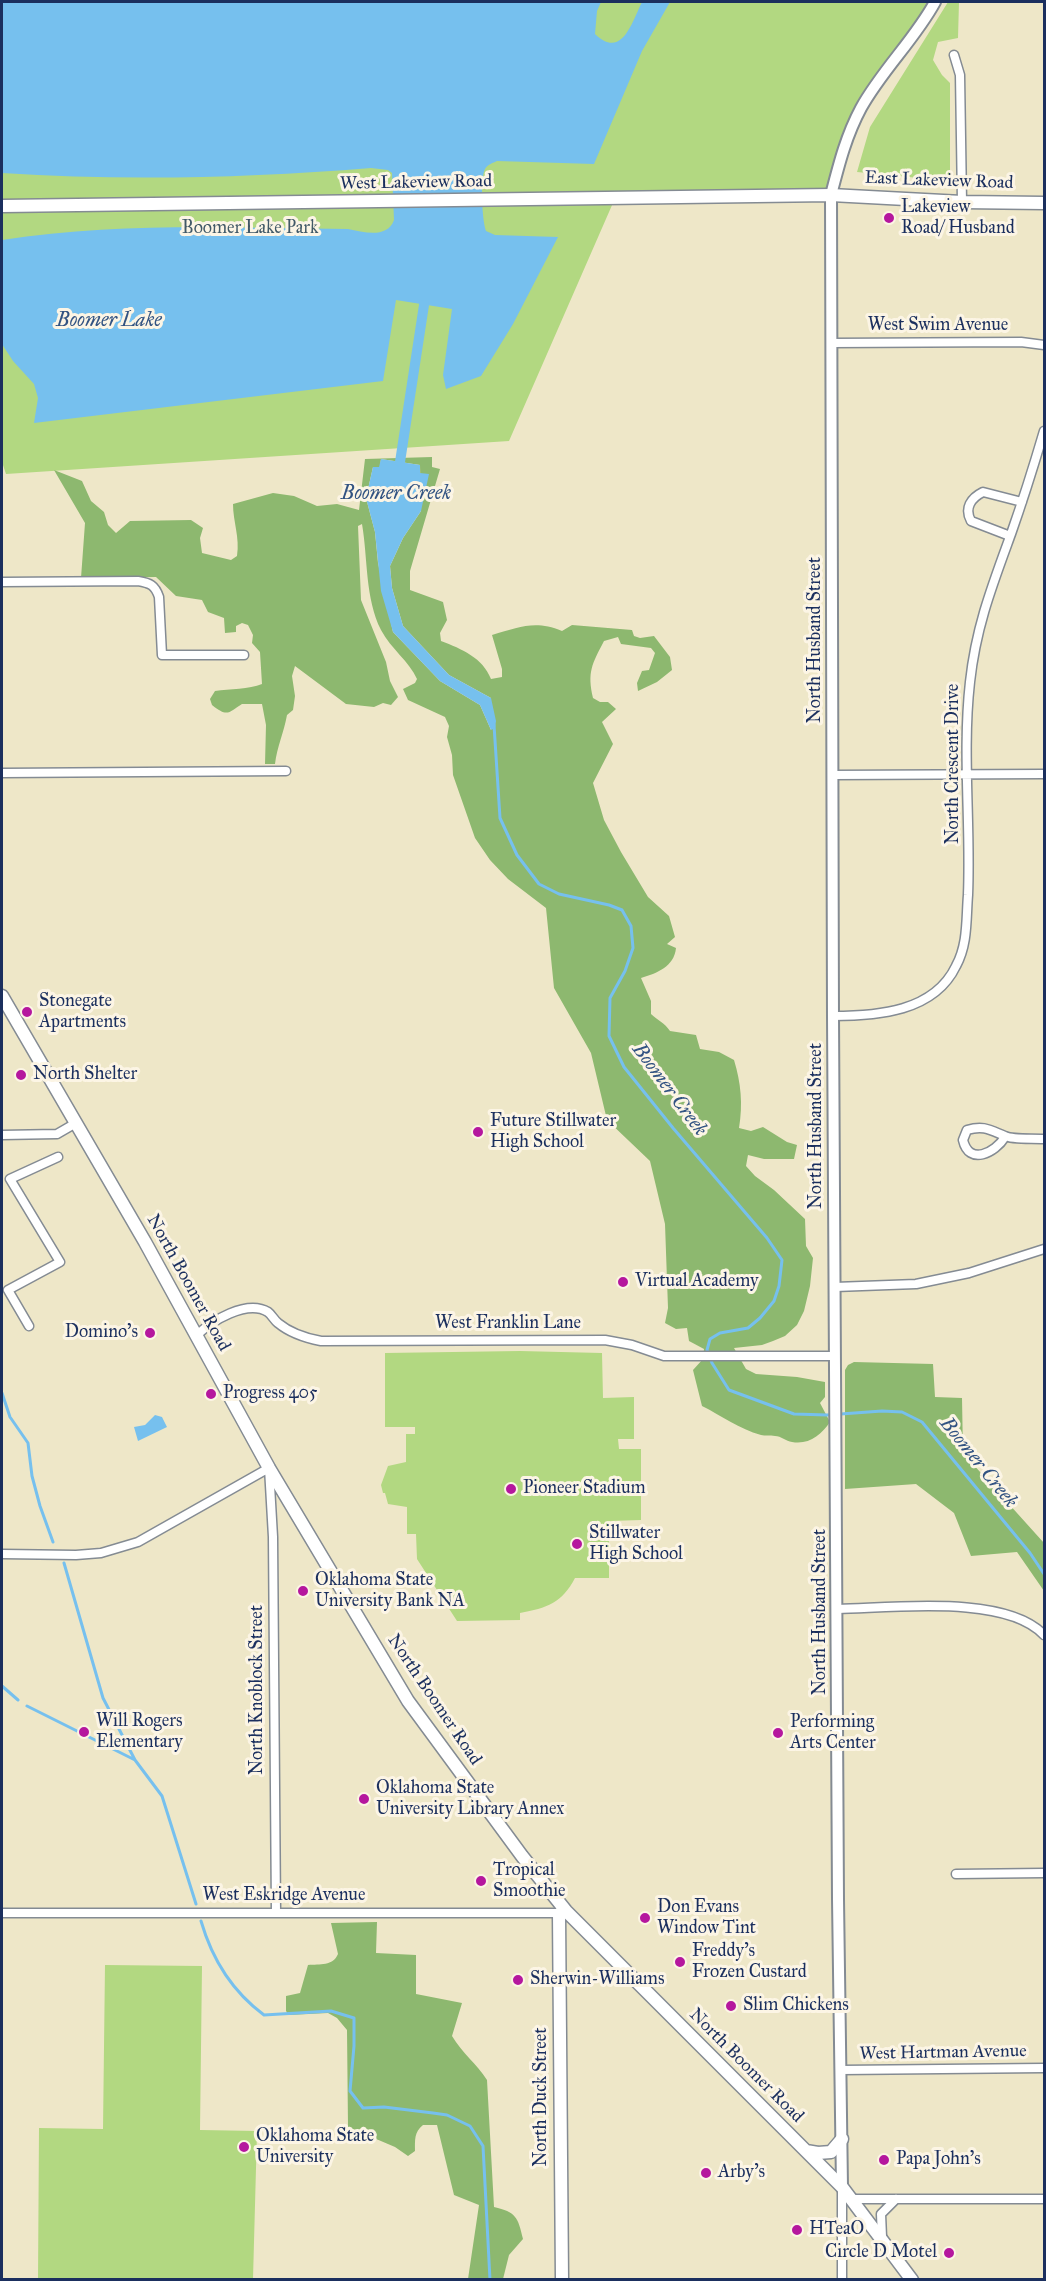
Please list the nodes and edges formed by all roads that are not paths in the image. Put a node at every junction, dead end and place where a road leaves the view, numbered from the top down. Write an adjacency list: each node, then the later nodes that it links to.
1 (935, 2): 3 (street, North Husband Street)
2 (954, 55): 4 (street)
3 (831, 195): 4 (main road, East Lakeview Road); 6 (main road, West Lakeview Road); 7 (street, North Husband Street)
4 (962, 202): 5 (main road, East Lakeview Road)
5 (1044, 203)
6 (2, 206)
7 (831, 343): 8 (street, West Swim Avenue); 18 (street, North Husband Street)
8 (1044, 345)
9 (1044, 431): 10 (street, North Crescent Drive)
10 (1022, 502): 11 (street, North Crescent Drive); 11 (street)
11 (1010, 536): 16 (street, North Crescent Drive)
12 (2, 582): 13 (street)
13 (244, 655)
14 (286, 771): 15 (street)
15 (2, 773)
16 (967, 774): 17 (street); 18 (street); 20 (street, North Crescent Drive)
17 (1044, 774)
18 (833, 775): 20 (street, North Husband Street)
19 (2, 996): 21 (main road, North Boomer Road)
20 (833, 1017): 27 (street, North Husband Street)
21 (76, 1123): 22 (street); 29 (main road, North Boomer Road)
22 (2, 1135)
23 (1005, 1137): 23 (street); 24 (street)
24 (1044, 1139)
25 (58, 1157): 28 (street)
26 (1044, 1249): 27 (street)
27 (835, 1287): 30 (street, North Husband Street)
28 (29, 1326)
29 (196, 1336): 30 (street, West Franklin Lane); 31 (main road, North Boomer Road)
30 (835, 1356): 33 (street, North Husband Street)
31 (268, 1467): 32 (street); 37 (main road, North Boomer Road); 39 (street, North Knoblock Street)
32 (2, 1554)
33 (838, 1609): 34 (street); 41 (street, North Husband Street)
34 (1044, 1635)
35 (1044, 1873): 36 (street)
36 (956, 1874)
37 (563, 1912): 39 (street, West Eskridge Avenue); 43 (main road, North Boomer Road); 49 (main road, North Duck Street)
38 (2, 1913): 39 (street, West Eskridge Avenue)
39 (276, 1913)
40 (1044, 2068): 41 (street, West Hartman Avenue)
41 (841, 2070): 42 (street, North Husband Street)
42 (842, 2139): 43 (main road); 44 (street, North Husband Street)
43 (806, 2151): 44 (main road, North Boomer Road)
44 (842, 2187): 45 (main road, North Boomer Road); 50 (street, North Husband Street)
45 (851, 2199): 46 (street); 48 (main road, North Boomer Road)
46 (897, 2199): 47 (street); 48 (street)
47 (1044, 2199)
48 (882, 2237): 51 (main road, North Boomer Road)
49 (562, 2280)
50 (842, 2280)
51 (912, 2280)

